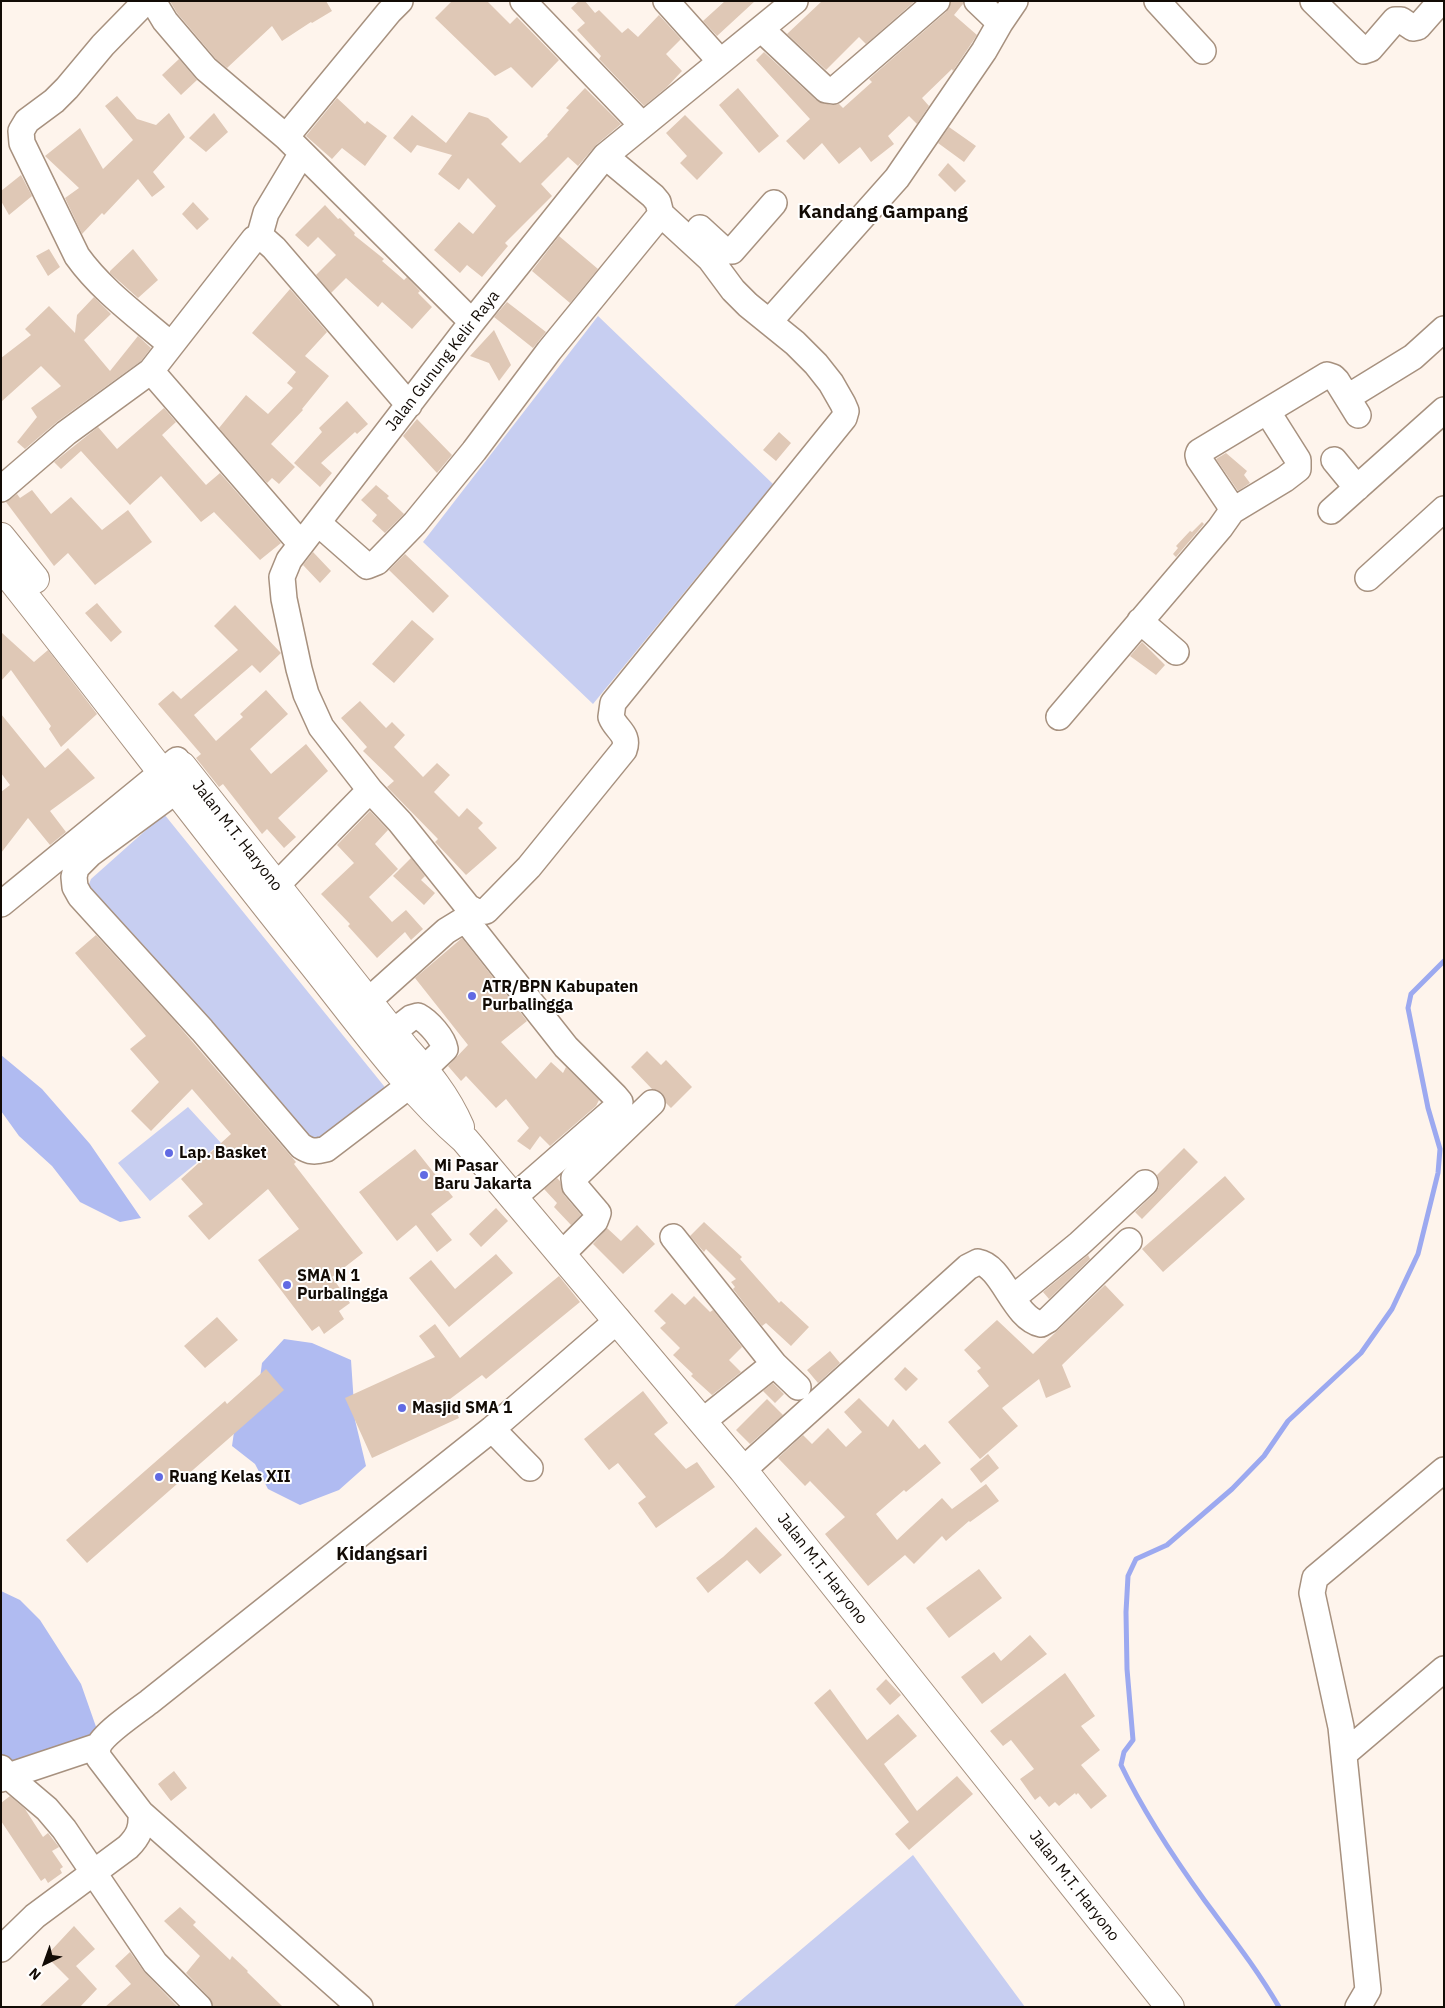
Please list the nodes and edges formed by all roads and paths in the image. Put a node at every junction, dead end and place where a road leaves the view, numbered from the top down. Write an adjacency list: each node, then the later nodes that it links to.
1 (146, 1): 25 (street)
2 (153, 1): 18 (street)
3 (400, 1): 18 (street)
4 (523, 1): 17 (street)
5 (666, 1): 16 (street)
6 (795, 1): 14 (street, Jalan Gunung Kelir Raya)
7 (937, 1): 14 (street)
8 (977, 1): 13 (street)
9 (1015, 1): 13 (street)
10 (1157, 1): 15 (street)
11 (1313, 1): 12 (street)
12 (1441, 1)
13 (1000, 23): 22 (street)
14 (761, 29): 16 (street, Jalan Gunung Kelir Raya)
15 (1203, 51)
16 (720, 61): 17 (street, Jalan Gunung Kelir Raya)
17 (621, 143): 20 (street); 23 (street, Jalan Gunung Kelir Raya)
18 (294, 145): 21 (street); 23 (street)
19 (774, 203): 20 (street)
20 (677, 223): 22 (street); 36 (street)
21 (259, 238): 25 (street); 27 (street)
22 (773, 317): 48 (street)
23 (472, 322): 27 (street, Jalan Gunung Kelir Raya)
24 (1444, 329): 29 (street)
25 (171, 345): 26 (street)
26 (151, 371): 32 (street); 38 (street)
27 (408, 405): 36 (street, Jalan Gunung Kelir Raya)
28 (1444, 410): 31 (street)
29 (1266, 411): 35 (street); 35 (street)
30 (1334, 460): 31 (street)
31 (1357, 488): 34 (street)
32 (1, 489)
33 (1444, 509): 40 (street)
34 (1331, 510)
35 (1232, 511): 41 (street)
36 (318, 523): 38 (street, Jalan Gunung Kelir Raya)
37 (1, 537): 44 (main road, Jalan M.T. Haryono)
38 (300, 543): 45 (street, Jalan Gunung Kelir Raya)
39 (1, 566): 44 (main road, Jalan M.T. Haryono)
40 (1368, 578)
41 (1140, 621): 42 (street); 43 (street)
42 (1176, 652)
43 (1059, 717)
44 (172, 774): 46 (main road, Jalan M.T. Haryono); 47 (street); 50 (main road, Jalan M.T. Haryono); 50 (street)
45 (370, 790): 46 (street); 48 (street, Jalan Gunung Kelir Raya)
46 (276, 886): 49 (main road, Jalan M.T. Haryono)
47 (1, 904)
48 (471, 916): 49 (street); 53 (street, Jalan Gunung Kelir Raya)
49 (368, 1001): 50 (main road, Jalan M.T. Haryono)
50 (417, 1077): 53 (main road, Jalan M.T. Haryono)
51 (652, 1103): 56 (street)
52 (1145, 1182): 57 (street)
53 (514, 1197): 56 (main road, Jalan M.T. Haryono)
54 (673, 1237): 59 (street)
55 (1129, 1241): 57 (street)
56 (562, 1254): 58 (main road, Jalan M.T. Haryono)
57 (1013, 1298): 64 (street)
58 (618, 1320): 61 (main road, Jalan M.T. Haryono); 62 (street)
59 (774, 1364): 60 (street); 61 (street)
60 (798, 1387)
61 (703, 1421): 64 (main road, Jalan M.T. Haryono)
62 (492, 1429): 63 (street); 67 (street)
63 (530, 1468)
64 (743, 1470): 75 (main road, Jalan M.T. Haryono)
65 (1444, 1470): 68 (street)
66 (1444, 1670): 68 (street)
67 (98, 1746): 69 (street); 70 (street)
68 (1344, 1754): 76 (street)
69 (4, 1774): 71 (street)
70 (141, 1813): 71 (street); 74 (street)
71 (94, 1873): 72 (street); 73 (street)
72 (1, 1949)
73 (199, 2007)
74 (360, 2007)
75 (1170, 2007)
76 (1358, 2007)

